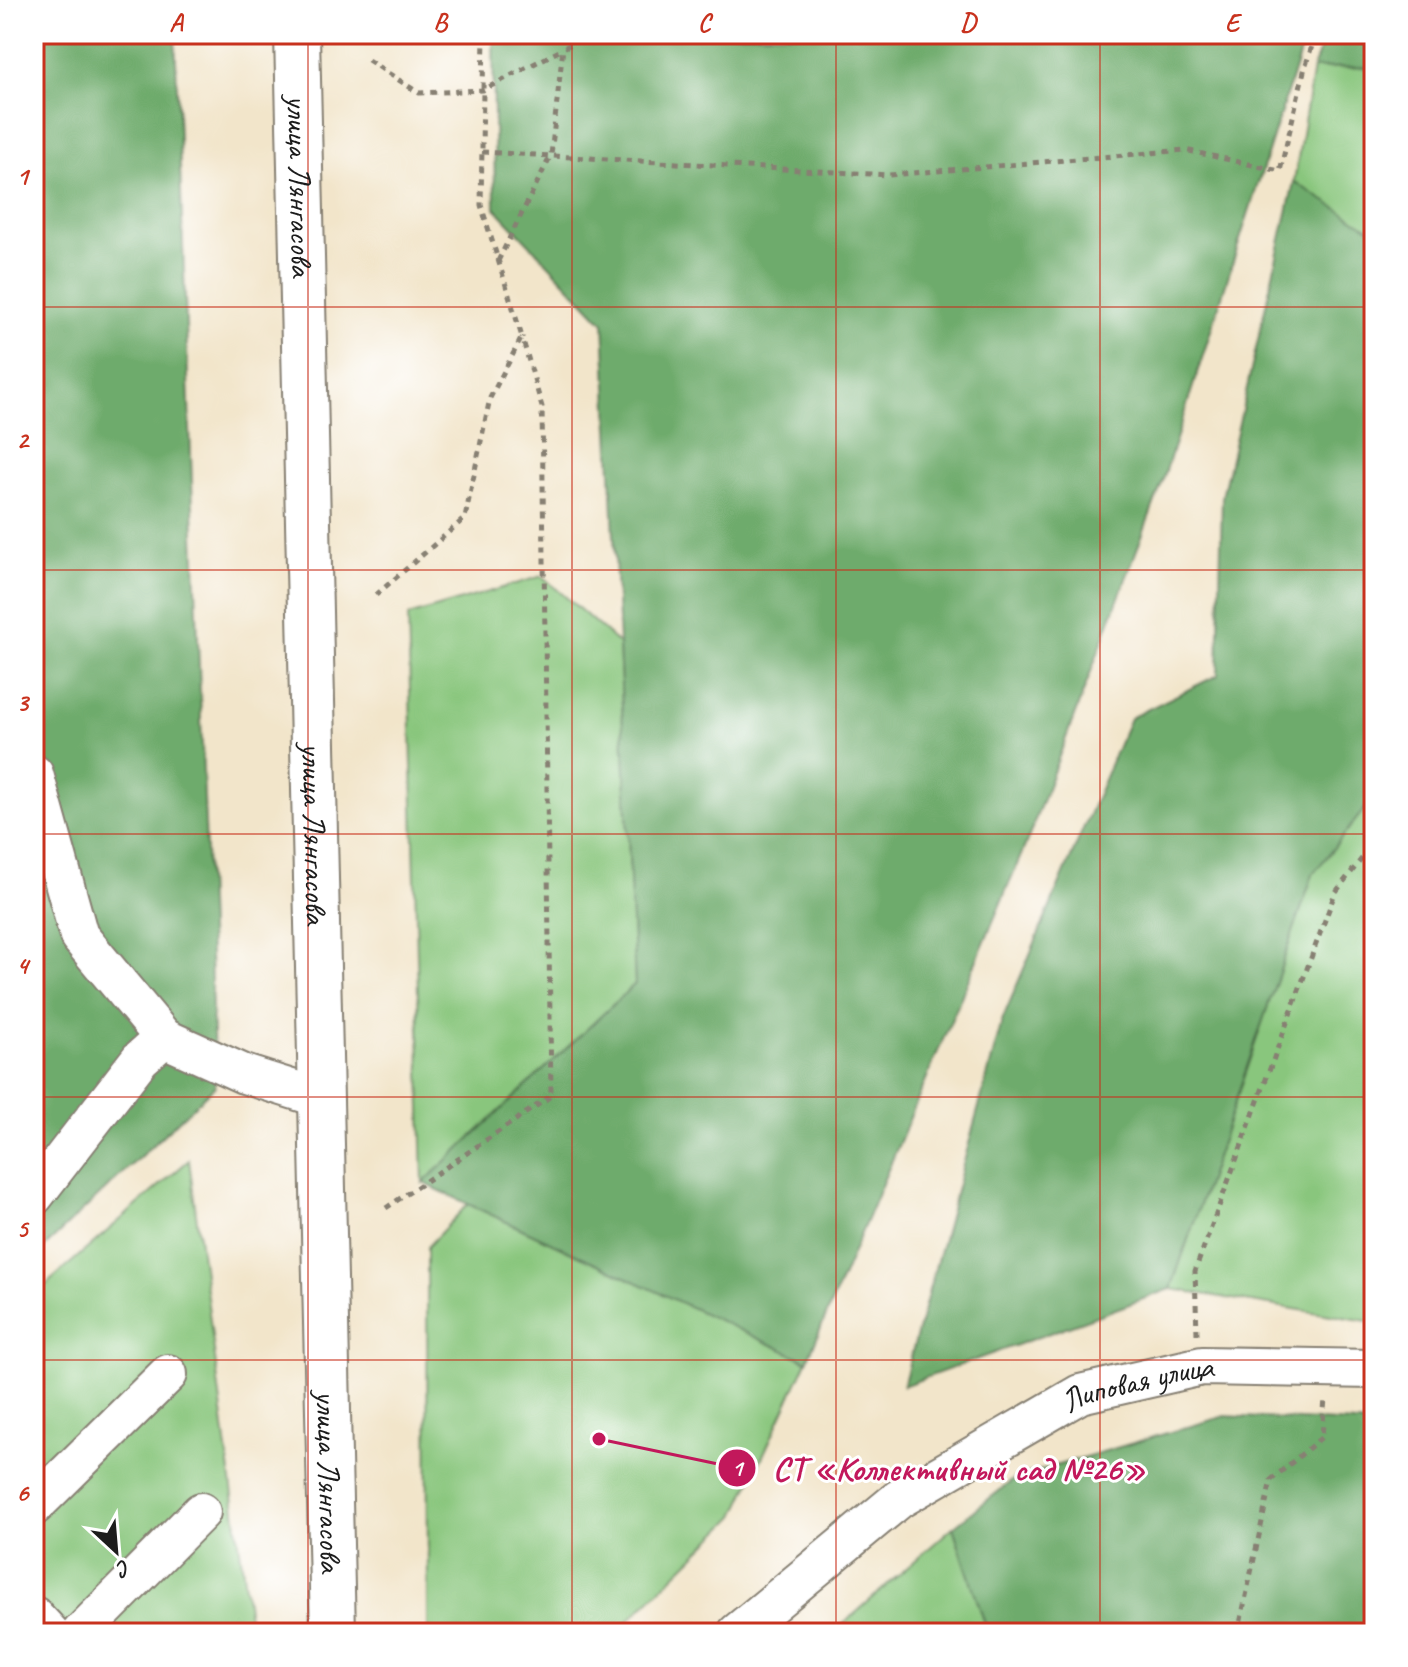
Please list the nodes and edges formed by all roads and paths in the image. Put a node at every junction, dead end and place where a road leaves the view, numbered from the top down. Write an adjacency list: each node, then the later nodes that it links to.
1 (297, 34): 16 (main road, улица Лянгасова)
2 (484, 34): 7 (path)
3 (593, 34): 5 (path)
4 (1316, 34): 9 (path)
5 (563, 48): 7 (path); 9 (path)
6 (368, 60): 7 (path)
7 (483, 90): 8 (path)
8 (482, 152): 9 (path); 10 (path)
9 (551, 155): 10 (path)
10 (498, 261): 11 (path)
11 (522, 337): 12 (path); 18 (path)
12 (376, 595)
13 (34, 774): 15 (street)
14 (1374, 843): 19 (path)
15 (164, 1038): 16 (street); 17 (street)
16 (320, 1098): 28 (main road, улица Лянгасова)
17 (34, 1196)
18 (386, 1208)
19 (1197, 1334)
20 (1328, 1368): 21 (street, Липовая улица); 29 (street, Липовая улица); 30 (path)
21 (1374, 1369)
22 (168, 1374): 23 (street)
23 (34, 1506)
24 (201, 1512): 27 (street)
25 (34, 1616): 26 (street)
26 (50, 1633)
27 (81, 1633)
28 (333, 1633)
29 (737, 1633)
30 (1238, 1633)

